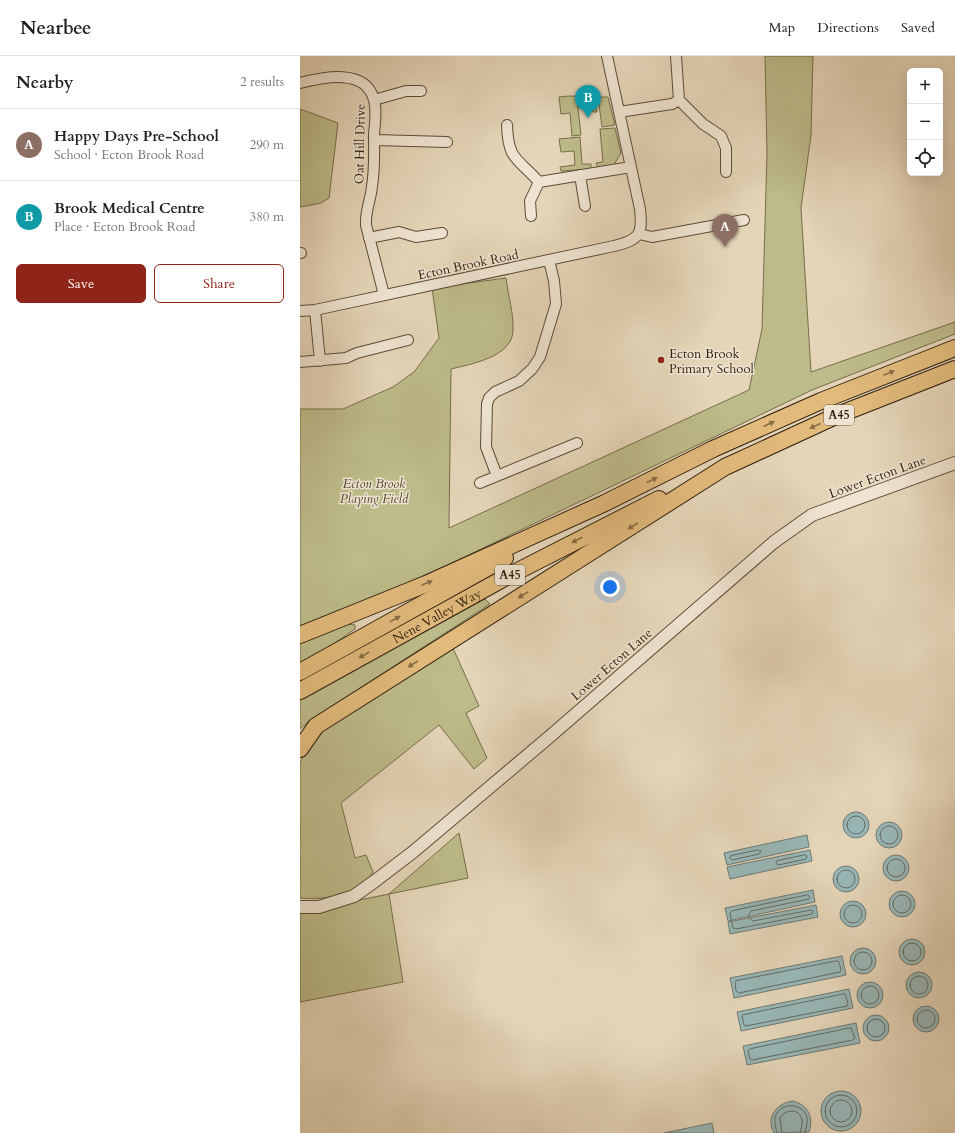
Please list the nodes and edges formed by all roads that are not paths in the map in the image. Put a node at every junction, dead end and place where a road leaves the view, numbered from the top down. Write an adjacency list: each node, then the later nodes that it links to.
1 (607, 56): 7 (street)
2 (676, 56): 6 (street)
3 (300, 83): 5 (street, Oat Hill Drive)
4 (421, 91): 5 (street)
5 (374, 100): 9 (street, Oat Hill Drive)
6 (679, 100): 7 (street); 12 (street)
7 (619, 112): 11 (street)
8 (507, 125): 14 (street)
9 (374, 140): 10 (street); 20 (street, Oat Hill Drive)
10 (447, 142)
11 (631, 167): 13 (street); 19 (street)
12 (726, 172)
13 (580, 175): 14 (street); 15 (street)
14 (538, 182): 16 (street)
15 (585, 206)
16 (531, 216)
17 (744, 220): 19 (street)
18 (442, 233): 20 (street)
19 (639, 234): 21 (street, Ecton Brook Road)
20 (369, 238): 22 (street, Oat Hill Drive)
21 (549, 260): 22 (street, Ecton Brook Road); 33 (street)
22 (384, 295): 23 (street, Ecton Brook Road)
23 (315, 310): 24 (street, Ecton Brook Road); 27 (street)
24 (300, 311)
25 (408, 340): 27 (street)
26 (955, 348): 35 (highway, A45, one-way to 26)
27 (320, 361): 28 (street)
28 (300, 362)
29 (955, 368): 32 (highway, A45, one-way to 32)
30 (576, 443): 33 (street)
31 (955, 463): 40 (street, Lower Ecton Lane)
32 (725, 466): 38 (highway, Nene Valley Way / A45, one-way to 38); 39 (highway, one-way to 39)
33 (497, 476): 34 (street)
34 (480, 483)
35 (604, 503): 36 (highway, one-way to 35); 37 (highway, Nene Valley Way / A45, one-way to 35)
36 (300, 635)
37 (300, 672)
38 (300, 691)
39 (300, 749)
40 (300, 907)

